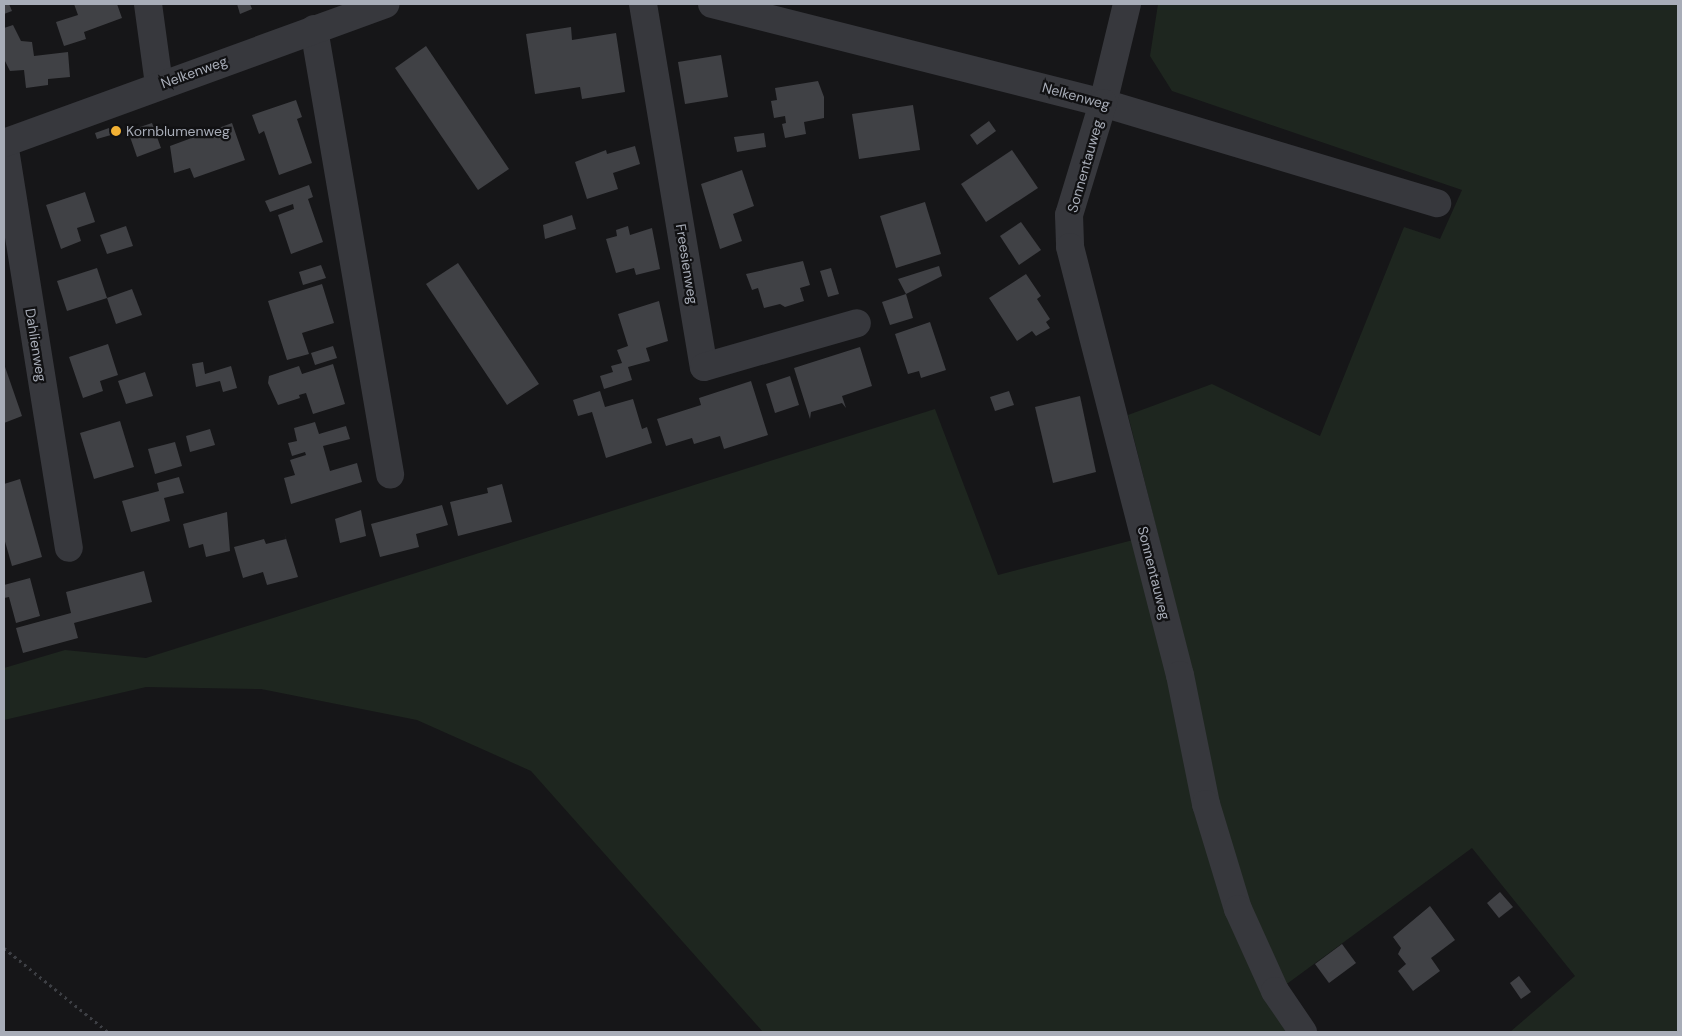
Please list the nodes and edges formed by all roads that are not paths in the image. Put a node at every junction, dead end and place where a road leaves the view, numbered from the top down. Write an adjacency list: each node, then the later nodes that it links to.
1 (148, 4): 8 (street)
2 (385, 4): 6 (street, Nelkenweg)
3 (643, 4): 12 (street, Freesienweg)
4 (712, 4): 9 (street, Nelkenweg)
5 (1127, 4): 9 (street, Sonnentauweg)
6 (356, 9): 7 (street, Nelkenweg)
7 (314, 29): 8 (street, Nelkenweg); 13 (street)
8 (159, 84): 10 (street, Nelkenweg)
9 (1103, 102): 11 (street, Nelkenweg); 15 (street, Sonnentauweg)
10 (4, 143): 14 (street, Dahlienweg)
11 (1437, 203)
12 (857, 323)
13 (390, 475)
14 (69, 548)
15 (1303, 1032)

